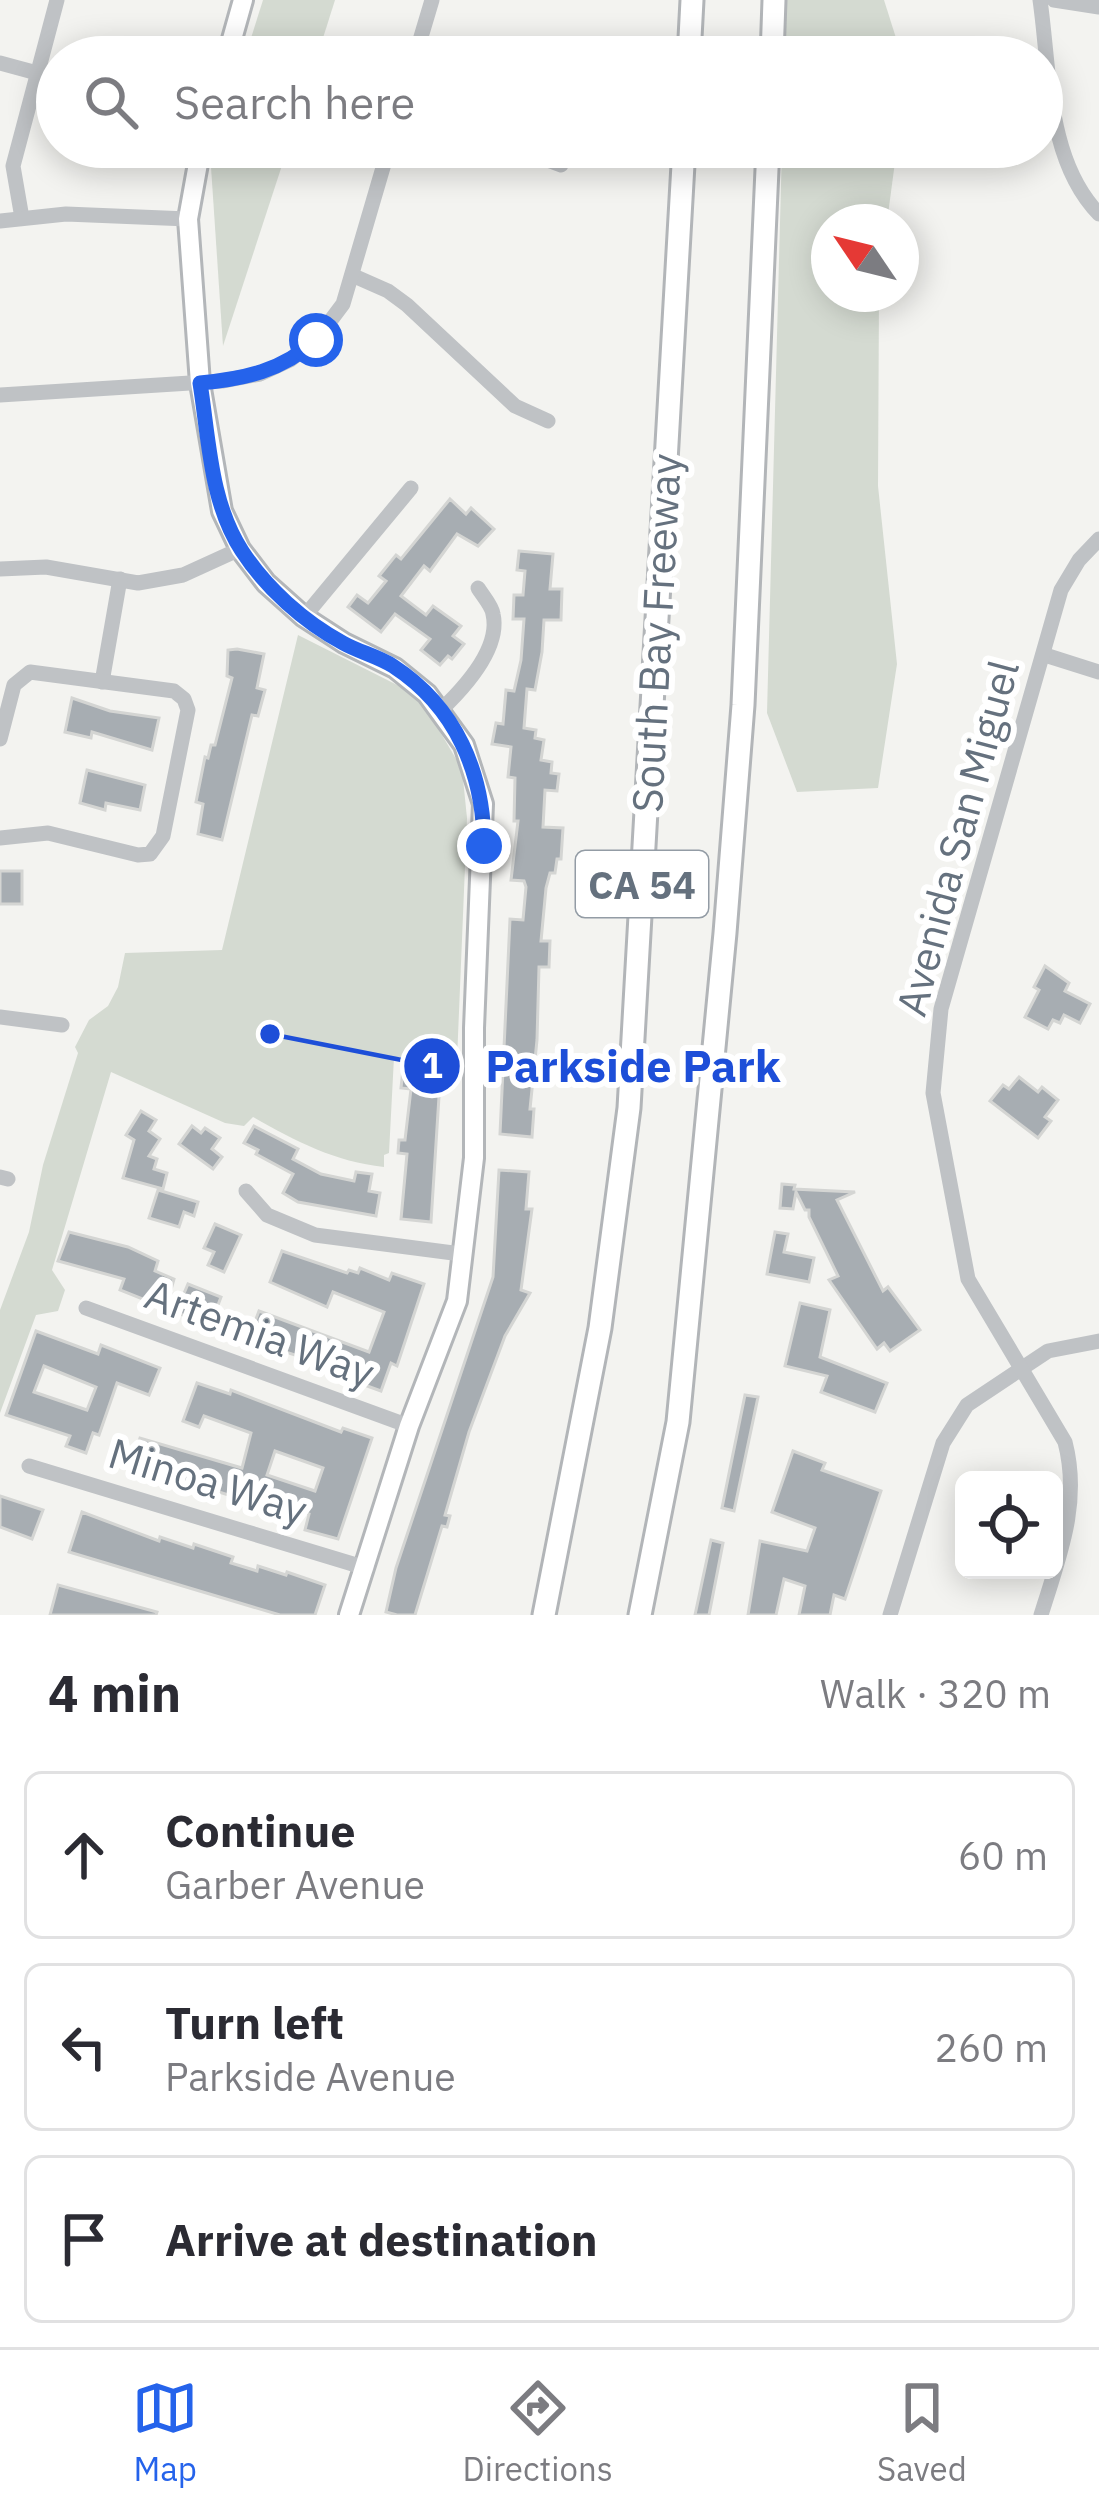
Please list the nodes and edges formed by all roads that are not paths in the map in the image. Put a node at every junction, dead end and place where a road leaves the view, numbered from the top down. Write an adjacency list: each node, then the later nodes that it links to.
1 (57, 0): 9 (street)
2 (243, 0): 10 (main road)
3 (432, 0): 11 (street)
4 (692, 0): 12 (highway)
5 (774, 0): 13 (highway)
6 (1040, 0): 14 (street)
7 (1054, 0): 8 (street)
8 (1099, 7)
9 (47, 36)
10 (232, 36)
11 (421, 36)
12 (689, 36)
13 (773, 36)
14 (1045, 36)
15 (0, 63): 16 (street)
16 (36, 73)
17 (36, 77): 24 (street)
18 (1063, 152): 23 (street)
19 (197, 168): 25 (main road)
20 (383, 168): 27 (street)
21 (683, 168): 55 (highway, South Bay Freeway / CA 54)
22 (767, 168): 56 (highway, South Bay Freeway / CA 54)
23 (1099, 214)
24 (22, 218): 25 (street); 26 (street)
25 (188, 219): 28 (main road)
26 (0, 221)
27 (354, 276): 28 (street); 30 (street)
28 (200, 383): 29 (street); 33 (main road)
29 (0, 395)
30 (548, 421)
31 (410, 488): 37 (street)
32 (1099, 539): 38 (street, Avenida San Miguel)
33 (240, 549): 35 (street); 37 (main road)
34 (0, 569): 35 (street)
35 (120, 579): 40 (street)
36 (478, 588): 41 (street)
37 (304, 617): 41 (main road)
38 (1045, 655): 39 (street); 50 (street, Avenida San Miguel)
39 (1099, 672)
40 (102, 682): 42 (street); 43 (street)
41 (441, 710): 47 (main road)
42 (0, 740)
43 (0, 838)
44 (0, 1017): 45 (street)
45 (62, 1025)
46 (246, 1191): 47 (street)
47 (461, 1254): 51 (main road)
48 (86, 1308): 51 (street, Artemia Way)
49 (1099, 1341): 50 (street)
50 (1019, 1369): 57 (street); 58 (street, Avenida San Miguel)
51 (410, 1426): 53 (main road)
52 (28, 1466): 53 (street, Minoa Way)
53 (366, 1568): 54 (main road)
54 (349, 1615)
55 (544, 1615)
56 (640, 1615)
57 (890, 1615)
58 (1041, 1615)

